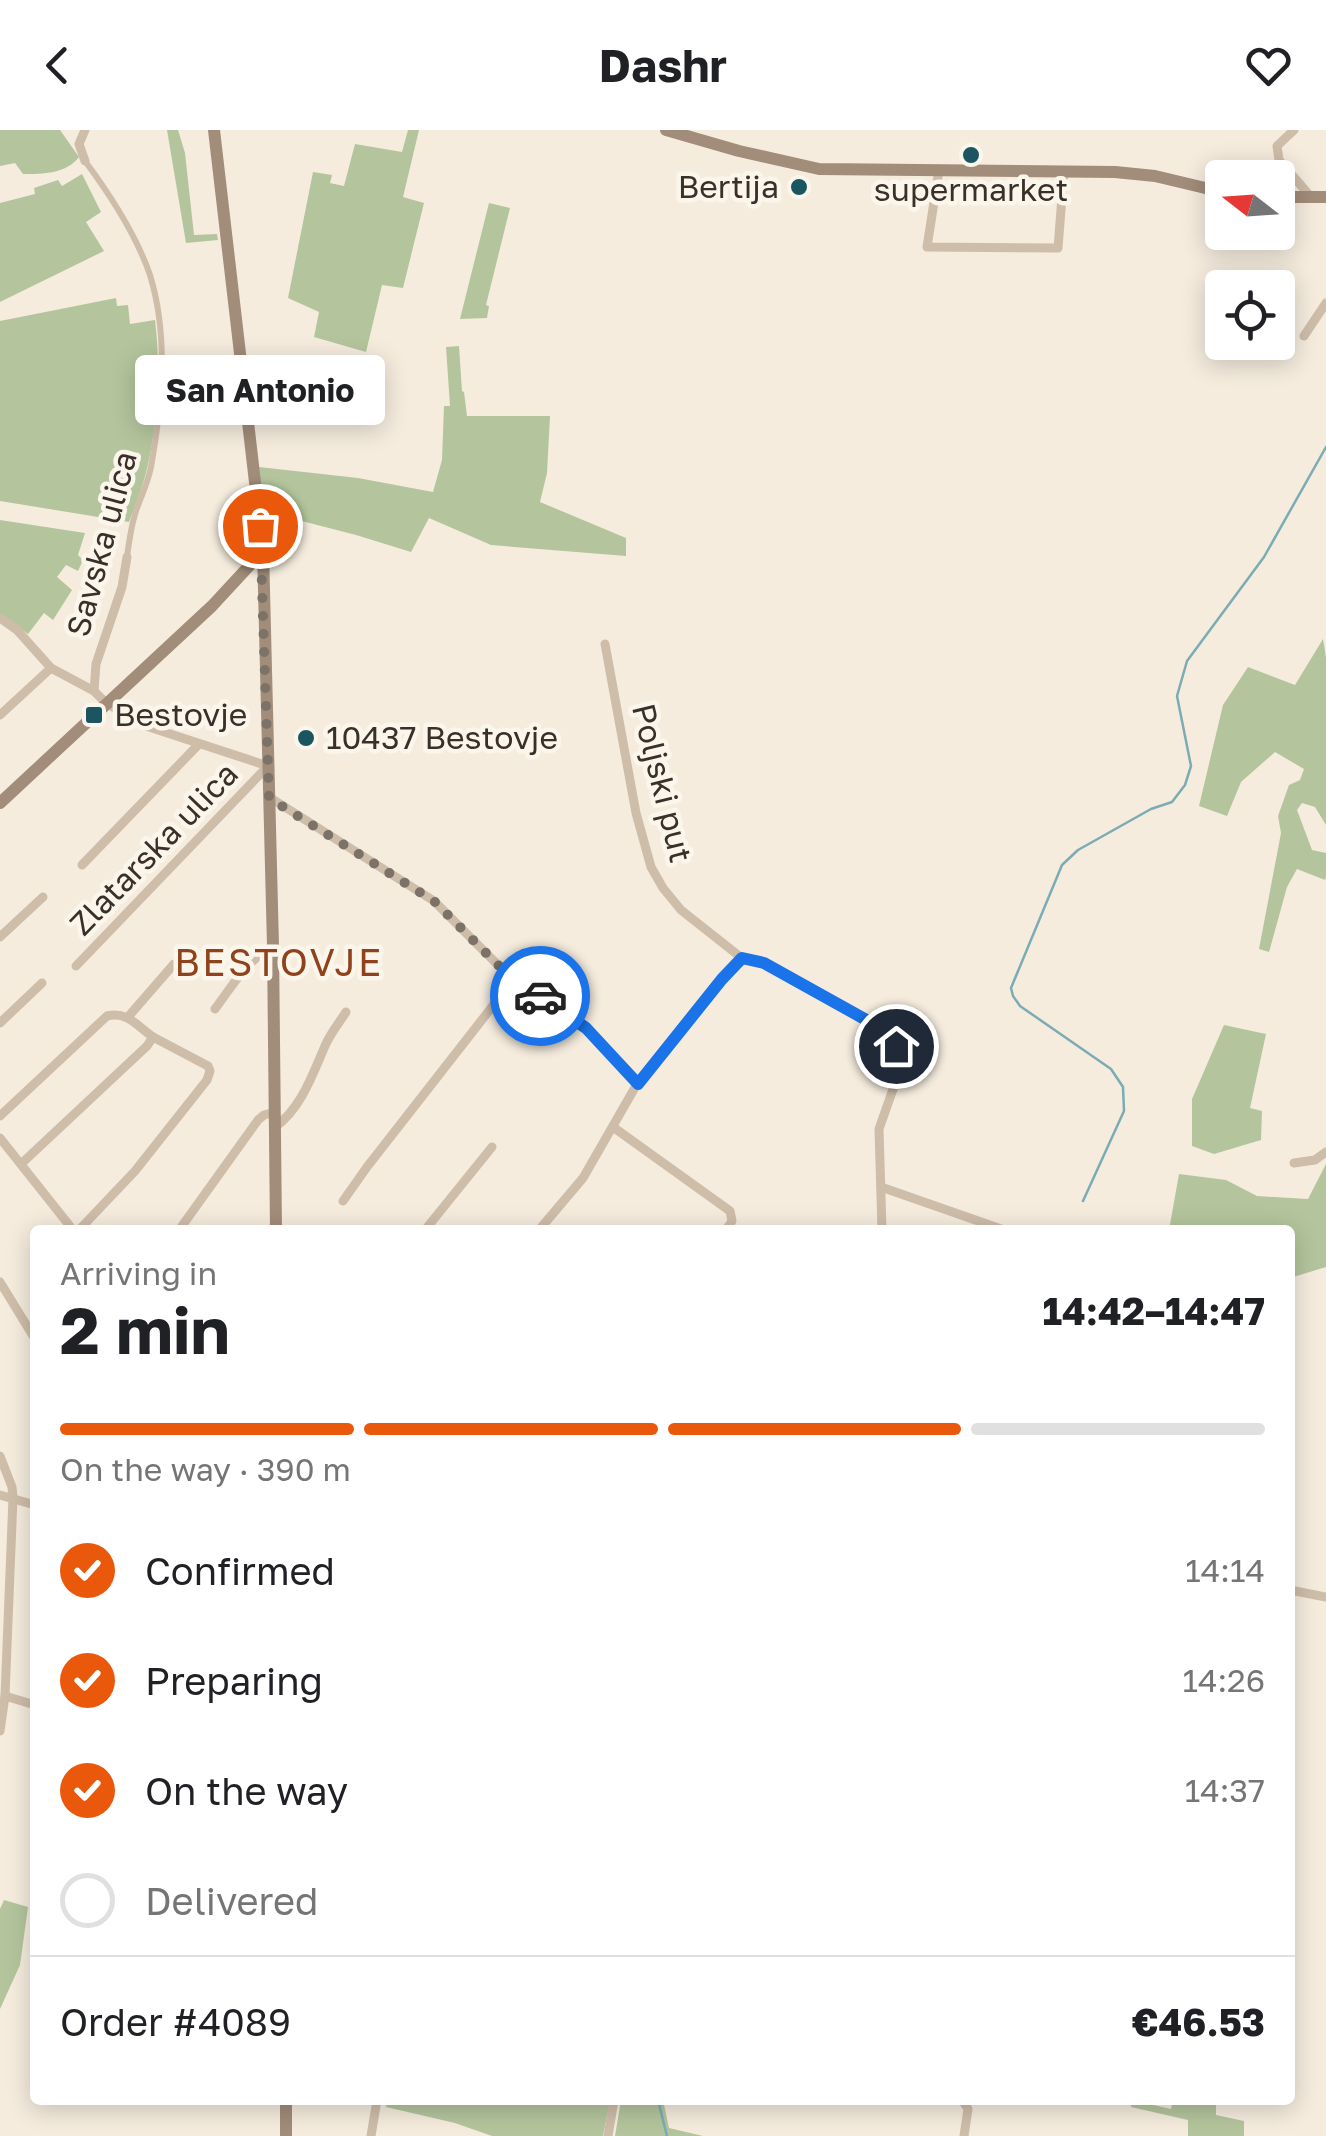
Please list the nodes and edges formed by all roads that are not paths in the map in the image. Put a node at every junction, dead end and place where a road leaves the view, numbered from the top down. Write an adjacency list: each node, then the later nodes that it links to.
1 (85, 130): 5 (street, Savska ulica)
2 (214, 130): 14 (main road)
3 (666, 130): 6 (main road)
4 (1294, 130): 10 (street)
5 (85, 161): 15 (street, Savska ulica)
6 (940, 170): 7 (main road); 7 (street)
7 (1064, 171): 8 (main road)
8 (1205, 188)
9 (1295, 197): 10 (main road)
10 (1311, 197): 11 (main road)
11 (1326, 197)
12 (1326, 303): 13 (street)
13 (1304, 336)
14 (262, 551): 20 (main road); 23 (main road)
15 (127, 557): 19 (street, Savska ulica)
16 (0, 618): 18 (street)
17 (605, 644): 30 (street, Poljski put)
18 (50, 668): 19 (street); 21 (street)
19 (94, 691): 20 (street)
20 (106, 703): 22 (street); 25 (main road)
21 (0, 715)
22 (199, 744): 23 (street); 26 (street)
23 (268, 766): 24 (main road); 32 (street, Zlatarska ulica)
24 (269, 798): 29 (main road); 33 (street)
25 (0, 803)
26 (82, 865)
27 (43, 897): 28 (street)
28 (0, 938)
29 (273, 946): 35 (street); 41 (main road)
30 (742, 958): 40 (street); 50 (street, Poljski put)
31 (174, 964): 37 (street)
32 (76, 966)
33 (513, 980): 40 (street); 51 (street)
34 (42, 983): 38 (street)
35 (215, 1009)
36 (346, 1012): 43 (street)
37 (128, 1017): 39 (street); 42 (street)
38 (0, 1023)
39 (153, 1038): 49 (street); 53 (street)
40 (638, 1084): 44 (street)
41 (275, 1112): 43 (main road); 54 (street)
42 (0, 1116)
43 (275, 1127): 55 (main road)
44 (613, 1127): 57 (street); 58 (street)
45 (0, 1138): 49 (street)
46 (492, 1147): 56 (street)
47 (1326, 1152): 48 (street)
48 (1294, 1163)
49 (21, 1164): 52 (street)
50 (881, 1187): 59 (street); 60 (street)
51 (343, 1201)
52 (72, 1225)
53 (81, 1225)
54 (183, 1225)
55 (276, 1225)
56 (429, 1225)
57 (543, 1225)
58 (729, 1225)
59 (882, 1225)
60 (990, 1225)
61 (0, 1282): 62 (street)
62 (30, 1332)
63 (0, 1456): 65 (street)
64 (0, 1495): 65 (street)
65 (13, 1498): 66 (street); 69 (street)
66 (30, 1503)
67 (1295, 1591): 68 (street)
68 (1326, 1598)
69 (5, 1696): 70 (street); 71 (street)
70 (30, 1704)
71 (0, 1731)
72 (286, 2105): 76 (main road)
73 (376, 2105): 77 (street)
74 (613, 2105): 78 (street)
75 (965, 2105): 79 (street)
76 (286, 2136)
77 (371, 2136)
78 (608, 2136)
79 (964, 2136)

